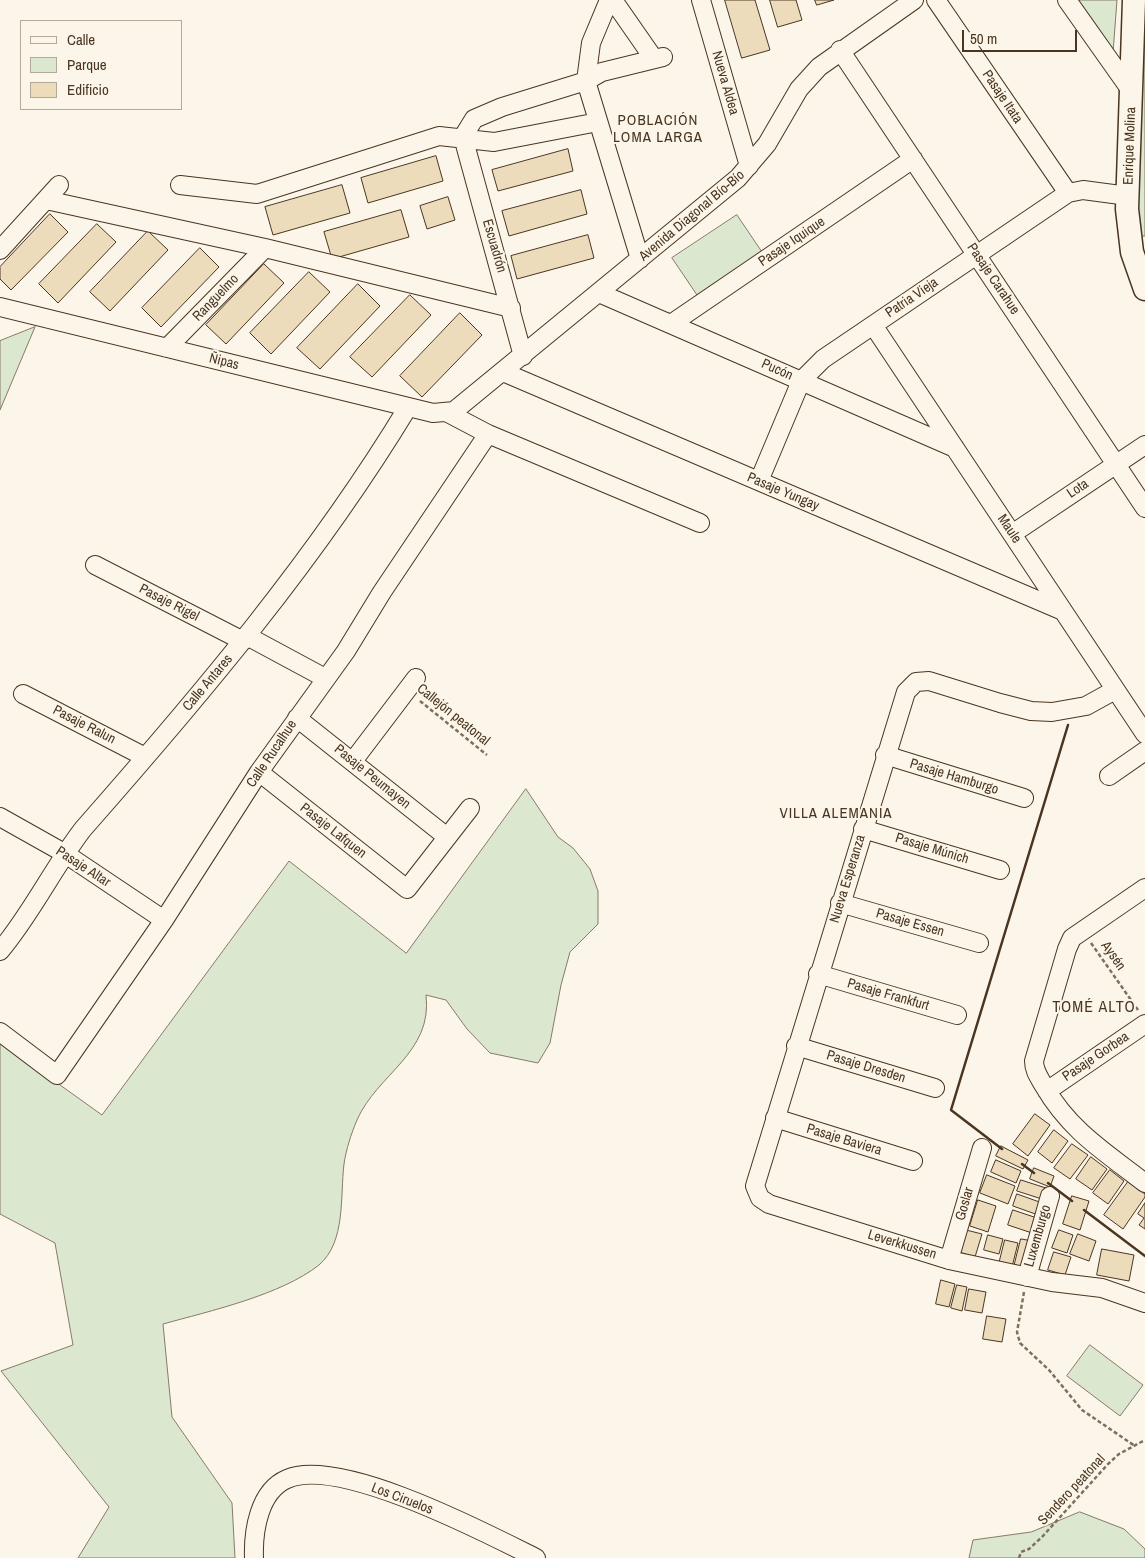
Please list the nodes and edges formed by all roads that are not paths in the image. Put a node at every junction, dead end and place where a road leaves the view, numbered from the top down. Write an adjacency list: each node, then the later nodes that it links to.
1 (609, 0): 9 (street)
2 (613, 0): 9 (street)
3 (701, 0): 14 (street, Nueva Aldea)
4 (914, 0): 8 (street, Avenida Diagonal Bío-Bío)
5 (936, 0): 17 (street, Pasaje Itata)
6 (1067, 0): 10 (street)
7 (1134, 0): 10 (main road, Enrique Molina)
8 (840, 50): 13 (street, Pasaje Carahue); 14 (street, Avenida Diagonal Bío-Bío)
9 (586, 81): 11 (street); 12 (street)
10 (1132, 92): 18 (main road, Enrique Molina)
11 (598, 122): 12 (street); 24 (street)
12 (463, 137): 16 (street); 28 (street, Escuadrón)
13 (913, 159): 23 (street, Pasaje Carahue); 29 (street, Pasaje Iquique)
14 (750, 166): 24 (street, Avenida Diagonal Bío-Bío)
15 (59, 185): 19 (street)
16 (180, 185)
17 (1068, 193): 18 (street, Patria Vieja); 23 (street, Patria Vieja)
18 (1128, 196): 22 (main road, Enrique Molina)
19 (46, 200): 20 (street); 21 (street)
20 (265, 248): 28 (street); 31 (street, Ranguelmo)
21 (0, 250)
22 (1139, 250): 25 (main road, Enrique Molina)
23 (976, 255): 30 (street, Patria Vieja); 40 (street, Pasaje Carahue)
24 (640, 260): 26 (street, Avenida Diagonal Bío-Bío)
25 (1145, 289)
26 (600, 293): 29 (street, Pucón); 32 (street, Avenida Diagonal Bío-Bío)
27 (0, 307): 31 (street, Ñipas)
28 (511, 308): 32 (street, Escuadrón)
29 (671, 324): 34 (street, Pucón)
30 (873, 325): 34 (street, Patria Vieja); 39 (street, Maule)
31 (167, 348): 35 (street, Ñipas)
32 (523, 356): 33 (street, Avenida Diagonal Bío-Bío)
33 (503, 372): 36 (street, Avenida Diagonal Bío-Bío); 41 (street, Pasaje Yungay)
34 (801, 381): 39 (street, Pucón); 41 (street, Patria Vieja)
35 (408, 407): 36 (street, Ñipas); 47 (street, Calle Antares)
36 (448, 413): 37 (street)
37 (488, 434): 43 (street); 48 (street, Calle Rucalhue)
38 (1145, 445): 40 (street, Lota)
39 (955, 448): 44 (street, Maule)
40 (1116, 464): 42 (street, Pasaje Carahue); 44 (street, Lota)
41 (759, 481): 46 (street, Pasaje Yungay)
42 (1145, 508)
43 (700, 524)
44 (1012, 534): 46 (street, Maule)
45 (95, 565): 47 (street, Pasaje Rigel)
46 (1063, 611): 50 (street, Maule)
47 (245, 639): 48 (street); 56 (street, Calle Antares)
48 (325, 678): 52 (street, Calle Rucalhue)
49 (412, 684): 57 (street)
50 (1115, 690): 53 (street, Maule); 55 (street, Nueva Esperanza)
51 (23, 694): 56 (street, Pasaje Ralun)
52 (296, 718): 57 (street, Pasaje Peumayen); 58 (street, Calle Rucalhue)
53 (1145, 734)
54 (1145, 752): 59 (street)
55 (885, 756): 60 (street, Pasaje Hamburgo); 63 (street, Nueva Esperanza)
56 (145, 757): 65 (street, Calle Antares)
57 (353, 761): 64 (street, Pasaje Peumayen)
58 (259, 772): 64 (street, Pasaje Lafquen); 69 (street, Calle Rucalhue)
59 (1109, 776)
60 (1024, 798)
61 (470, 808): 64 (street)
62 (0, 817): 65 (street, Pasaje Altar)
63 (863, 829): 66 (street, Pasaje Múnich); 68 (street, Nueva Esperanza)
64 (447, 837)
65 (64, 853): 69 (street, Pasaje Altar); 71 (street, Calle Antares)
66 (1000, 870)
67 (1145, 888): 78 (street)
68 (840, 902): 70 (street, Pasaje Essen); 72 (street, Nueva Esperanza)
69 (164, 920): 75 (street, Calle Rucalhue)
70 (979, 943)
71 (0, 951)
72 (818, 974): 73 (street, Pasaje Frankfurt); 76 (street, Nueva Esperanza)
73 (958, 1015)
74 (1142, 1017): 78 (street, Pasaje Gorbea)
75 (0, 1032)
76 (796, 1046): 77 (street, Pasaje Dresden); 79 (street, Nueva Esperanza)
77 (935, 1088)
78 (1047, 1091): 82 (street)
79 (774, 1118): 81 (street, Pasaje Baviera); 83 (street, Nueva Esperanza)
80 (982, 1148): 85 (street, Goslar)
81 (913, 1161)
82 (1145, 1183)
83 (757, 1194): 85 (street, Leverkkussen)
84 (1050, 1196): 86 (street, Luxemburgo)
85 (949, 1260): 86 (street, Leverkkussen)
86 (1027, 1276): 87 (street, Leverkkussen)
87 (1145, 1303)
88 (254, 1558): 89 (street, Los Ciruelos)
89 (536, 1558)

